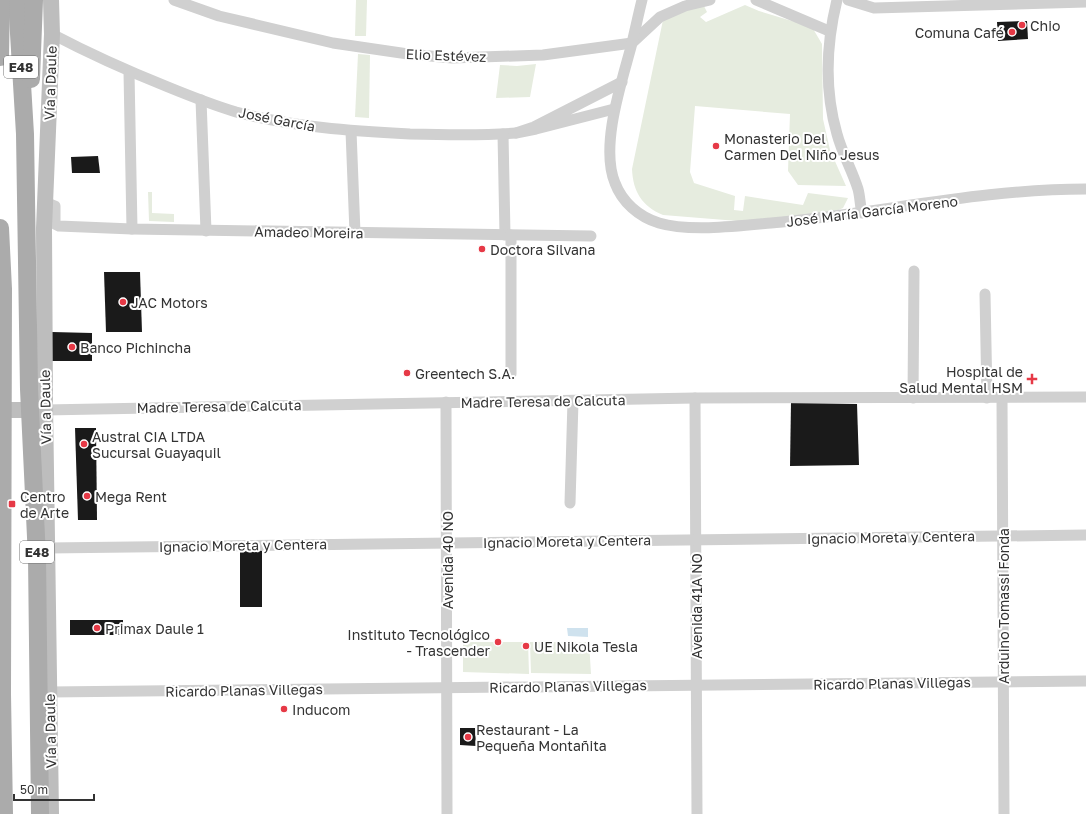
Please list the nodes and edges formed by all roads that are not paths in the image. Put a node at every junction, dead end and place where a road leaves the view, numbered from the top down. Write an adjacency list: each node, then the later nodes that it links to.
1 (1, 0): 15 (main road, E48)
2 (17, 0): 22 (main road, Vía a Daule / E48)
3 (34, 0): 22 (main road, Vía a Daule)
4 (51, 0): 13 (main road, Vía a Daule)
5 (174, 0): 14 (street, Elio Estévez)
6 (642, 0): 14 (street, José María García Moreno)
7 (710, 0): 14 (street)
8 (756, 0): 12 (street)
9 (837, 0): 12 (street)
10 (848, 0): 11 (street)
11 (1086, 2)
12 (830, 31): 26 (street)
13 (52, 34): 16 (street, José García); 25 (main road, Vía a Daule)
14 (632, 43): 17 (street, José María García Moreno)
15 (0, 57)
16 (129, 72): 18 (street, José García); 28 (street)
17 (622, 82): 19 (street, José María García Moreno); 21 (street, José García)
18 (201, 100): 20 (street, José García); 29 (street)
19 (614, 109): 21 (street, José García); 26 (street, José María García Moreno)
20 (351, 131): 23 (street, José García); 30 (street)
21 (516, 133): 23 (street, José García)
22 (25, 134): 43 (main road, Vía a Daule / E48)
23 (503, 134): 31 (street)
24 (1086, 189): 26 (street, José María García Moreno)
25 (45, 202): 28 (street, Amadeo Moreira); 43 (main road, Vía a Daule)
26 (862, 213)
27 (0, 228): 44 (main road, E48)
28 (132, 229): 29 (street, Amadeo Moreira)
29 (206, 231): 30 (street, Amadeo Moreira)
30 (355, 232): 31 (street, Amadeo Moreira)
31 (508, 235): 32 (street, Amadeo Moreira); 35 (street)
32 (591, 236)
33 (914, 271): 38 (street)
34 (985, 294): 39 (street)
35 (511, 374)
36 (1086, 397): 40 (street, Madre Teresa de Calcuta)
37 (695, 398): 38 (street, Madre Teresa de Calcuta); 41 (street, Madre Teresa de Calcuta); 48 (street, Avenida 41A NO)
38 (913, 398): 39 (street, Madre Teresa de Calcuta)
39 (987, 398): 40 (street, Madre Teresa de Calcuta)
40 (1002, 398): 46 (street, Arduino Tomassi Fonda)
41 (573, 401): 42 (street, Madre Teresa de Calcuta); 45 (street)
42 (446, 402): 43 (street, Madre Teresa de Calcuta); 49 (street, Avenida 40 NO)
43 (40, 407): 44 (main road, Madre Teresa de Calcuta); 50 (main road, Vía a Daule / E48); 58 (main road, Vía a Daule / E48)
44 (2, 410): 51 (main road, E48)
45 (570, 503)
46 (1003, 536): 47 (street, Ignacio Moreta y Centera); 48 (street, Ignacio Moreta y Centera); 53 (street, Arduino Tomassi Fonda)
47 (1086, 536)
48 (695, 540): 49 (street, Ignacio Moreta y Centera); 54 (street, Avenida 41A NO)
49 (446, 542): 50 (street, Ignacio Moreta y Centera); 55 (street, Avenida 40 NO)
50 (48, 548): 56 (main road, Vía a Daule / E48)
51 (1, 634): 57 (main road, E48)
52 (1086, 681): 53 (street, Ricardo Planas Villegas)
53 (1004, 682): 54 (street, Ricardo Planas Villegas); 62 (street, Arduino Tomassi Fonda)
54 (696, 684): 55 (street, Ricardo Planas Villegas); 61 (street, Avenida 41A NO)
55 (447, 687): 56 (street, Ricardo Planas Villegas); 60 (street, Avenida 40 NO)
56 (50, 692): 59 (main road, Vía a Daule / E48)
57 (4, 814)
58 (40, 814)
59 (52, 814)
60 (447, 814)
61 (697, 814)
62 (1004, 814)

